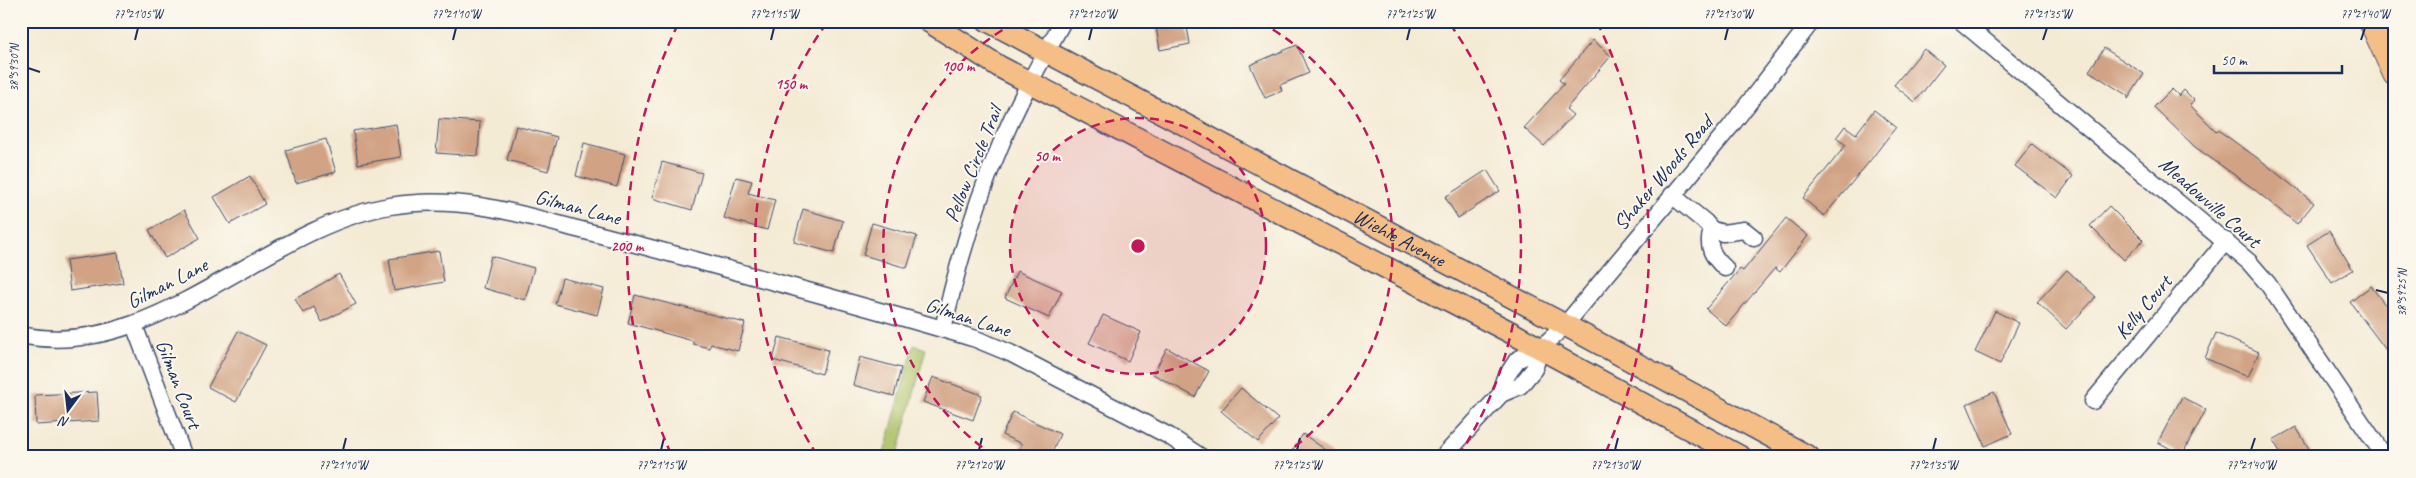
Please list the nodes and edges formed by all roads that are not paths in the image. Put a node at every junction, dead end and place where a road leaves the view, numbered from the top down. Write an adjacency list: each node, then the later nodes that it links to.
1 (928, 21): 9 (main road, Wiehle Avenue)
2 (988, 21): 7 (main road, Wiehle Avenue)
3 (1063, 21): 7 (street, Pellow Circle Trail)
4 (1812, 21): 10 (street, Shaker Woods Road)
5 (1960, 21): 13 (street, Meadowville Court)
6 (2371, 21): 8 (highway)
7 (1046, 53): 9 (street, Pellow Circle Trail); 15 (main road, Wiehle Avenue)
8 (2395, 74)
9 (1030, 82): 17 (street, Pellow Circle Trail); 19 (main road, Wiehle Avenue)
10 (1672, 195): 11 (street); 15 (street, Shaker Woods Road)
11 (1712, 230): 12 (street); 14 (street)
12 (1754, 238)
13 (2226, 241): 20 (street, Kelly Court); 26 (street, Meadowville Court)
14 (1725, 268)
15 (1565, 324): 19 (street, Shaker Woods Road); 25 (main road, Wiehle Avenue)
16 (134, 325): 17 (street, Gilman Lane); 18 (street, Gilman Lane); 21 (street, Gilman Court)
17 (943, 329): 22 (street, Gilman Lane)
18 (21, 335)
19 (1541, 348): 23 (street, Shaker Woods Road); 24 (main road, Wiehle Avenue)
20 (2093, 401)
21 (184, 457)
22 (1201, 457)
23 (1443, 457)
24 (1741, 457)
25 (1809, 457)
26 (2385, 457)

